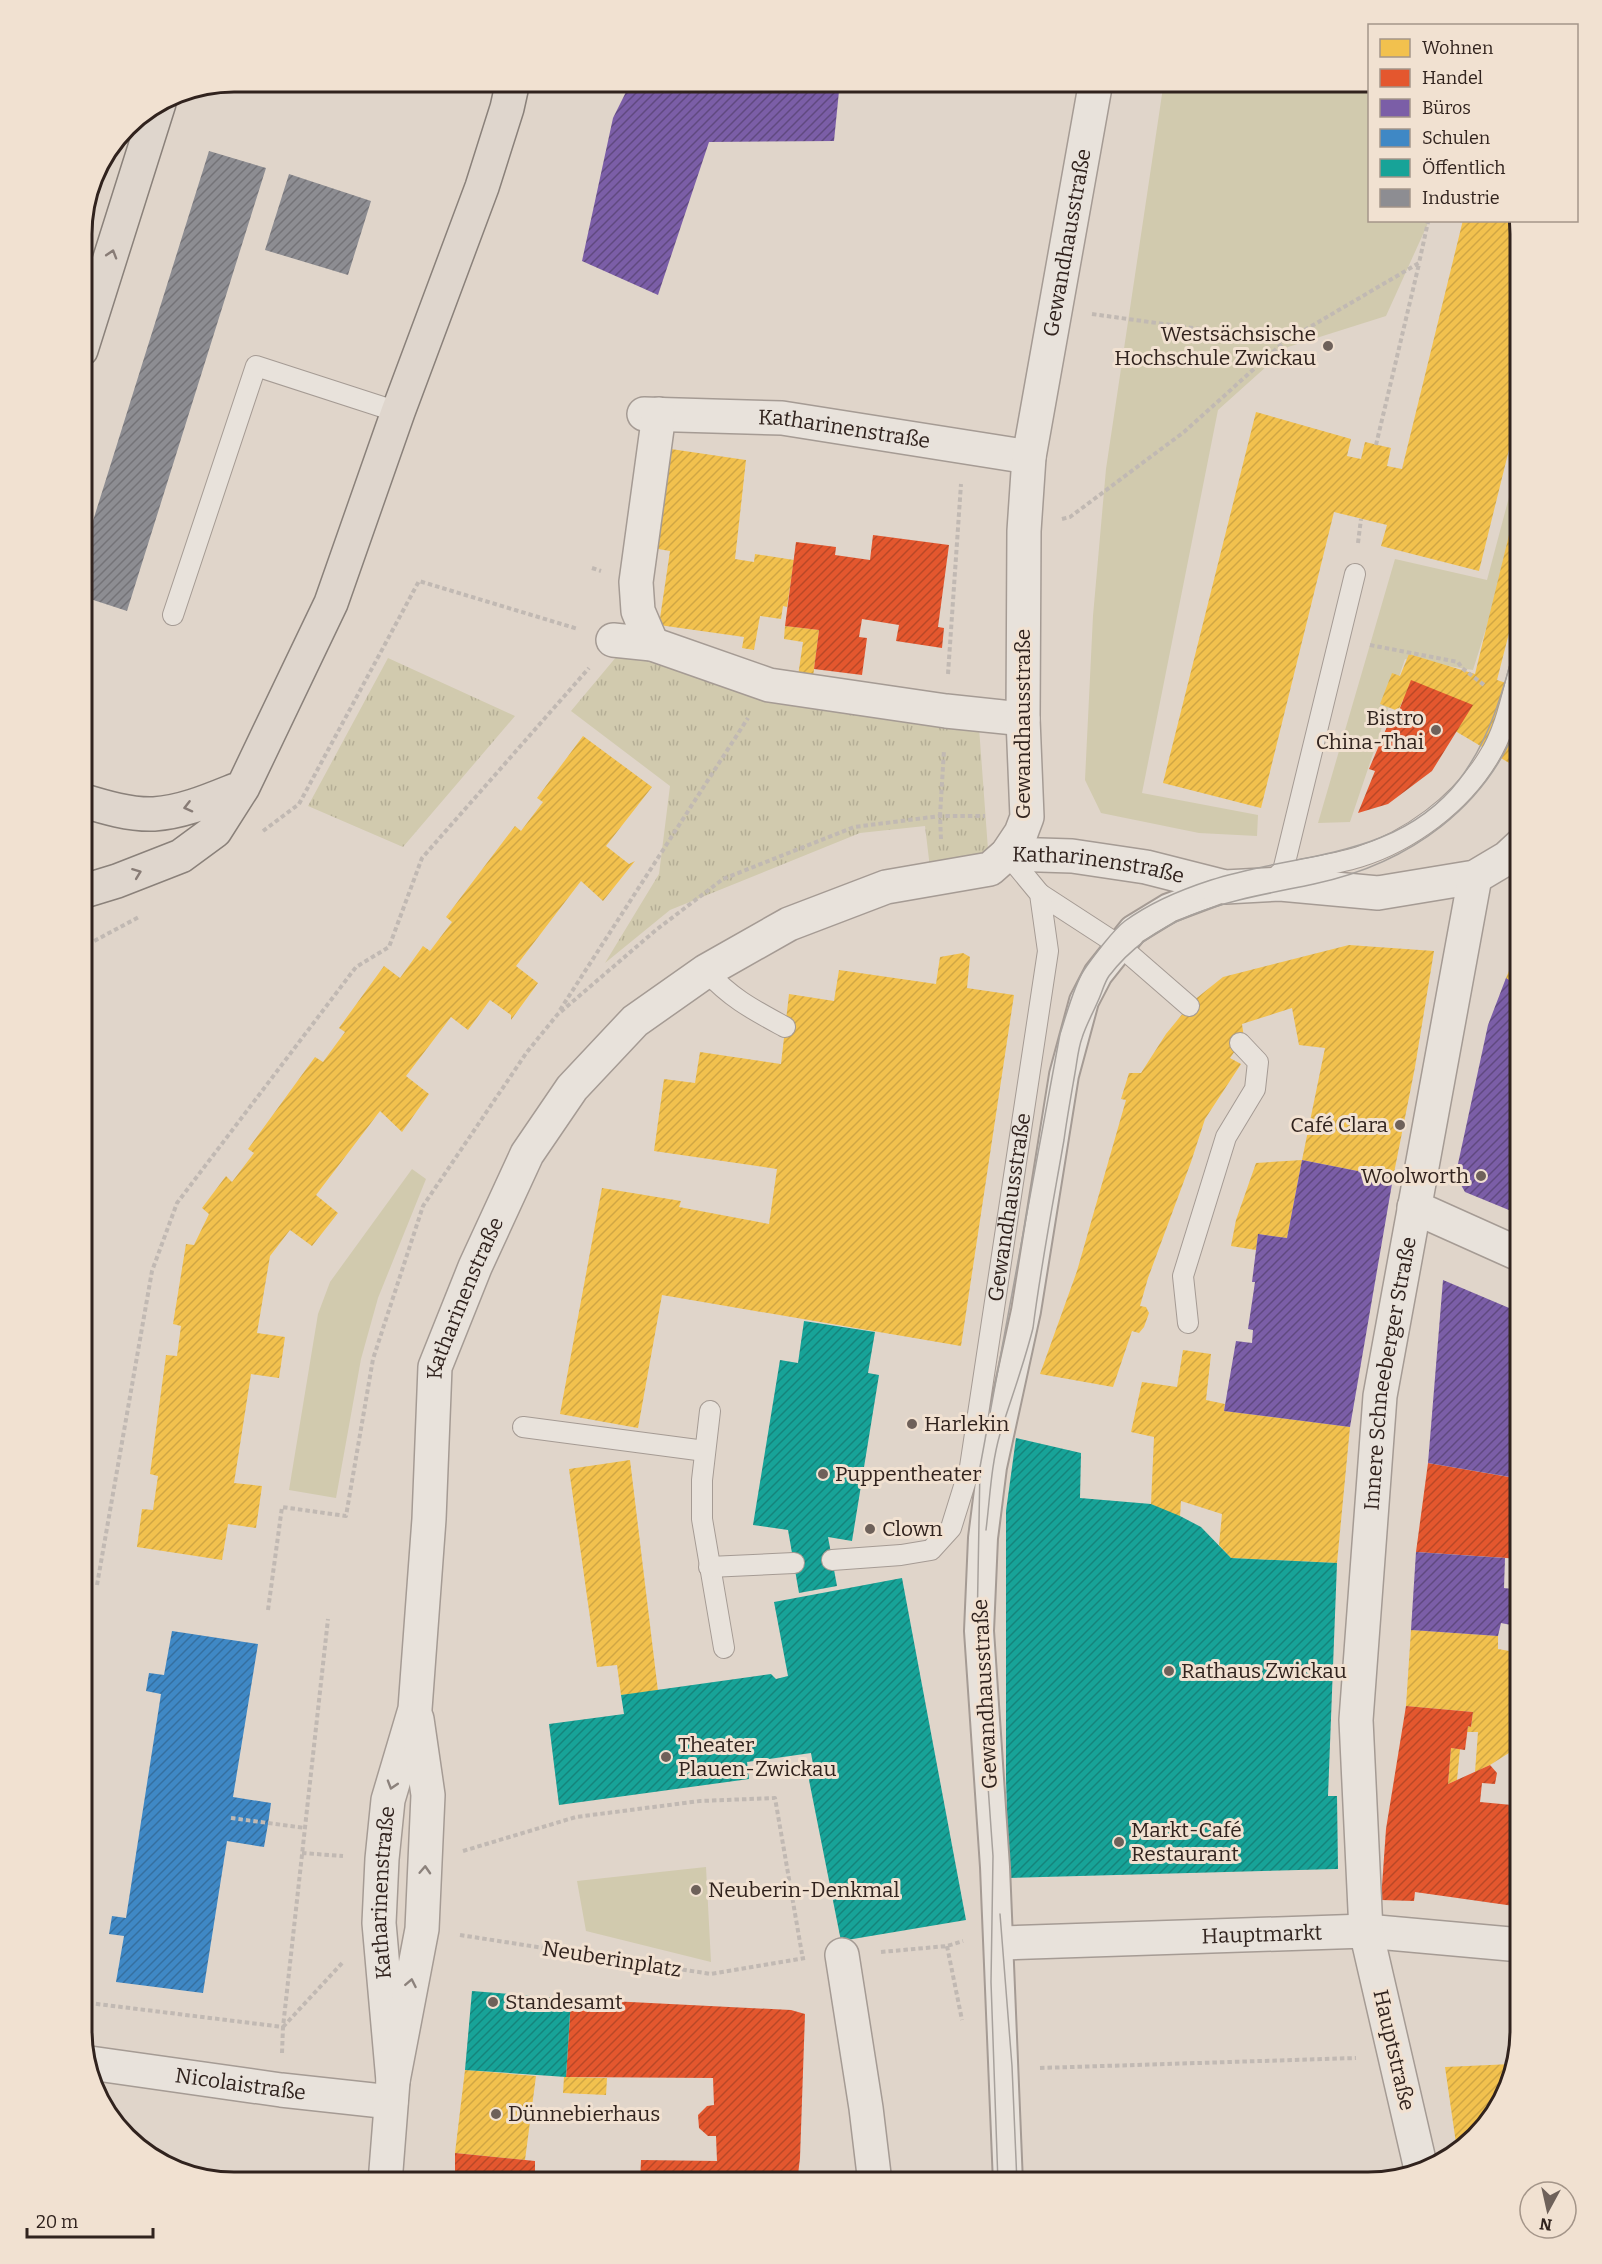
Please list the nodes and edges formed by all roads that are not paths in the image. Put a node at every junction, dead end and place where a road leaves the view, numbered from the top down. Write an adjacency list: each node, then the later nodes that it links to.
1 (511, 92): 5 (main road)
2 (1094, 92): 6 (street, Gewandhausstraße)
3 (156, 115): 4 (main road, one-way to 3)
4 (92, 315)
5 (398, 412): 8 (lane); 13 (main road)
6 (1029, 457): 10 (street, Katharinenstraße); 12 (street, Gewandhausstraße)
7 (1355, 574): 18 (lane)
8 (173, 615)
9 (613, 640): 10 (street)
10 (652, 644): 12 (street)
11 (1510, 701): 18 (lane)
12 (1023, 719): 15 (street, Gewandhausstraße)
13 (243, 787): 14 (main road, one-way to 14); 20 (main road, one-way to 13)
14 (92, 804)
15 (1007, 854): 19 (street, Katharinenstraße); 21 (lane); 23 (street, Katharinenstraße)
16 (1510, 855): 17 (street)
17 (1475, 877): 18 (street, Katharinenstraße); 27 (street, Innere Schneeberger Straße)
18 (1281, 879): 19 (street, Katharinenstraße)
19 (1226, 887): 22 (street)
20 (92, 889)
21 (1040, 894): 22 (lane); 33 (lane, Gewandhausstraße)
22 (1127, 938): 24 (lane); 39 (street, Gewandhausstraße)
23 (706, 971): 25 (lane); 37 (street, Katharinenstraße)
24 (1189, 1006)
25 (785, 1027)
26 (1240, 1043): 29 (lane)
27 (1414, 1207): 28 (street); 38 (street, Innere Schneeberger Straße)
28 (1510, 1250)
29 (1188, 1323)
30 (710, 1411): 32 (lane)
31 (523, 1427): 32 (lane)
32 (705, 1451): 35 (lane)
33 (832, 1560)
34 (794, 1563): 35 (lane)
35 (709, 1567): 36 (lane)
36 (724, 1648)
37 (415, 1709): 43 (street, Katharinenstraße, one-way to 37); 43 (street, Katharinenstraße, one-way to 43)
38 (1366, 1931): 39 (street, Hauptmarkt); 40 (street, Hauptmarkt); 44 (street, Hauptstraße)
39 (999, 1943): 47 (street, Gewandhausstraße)
40 (1510, 1944)
41 (842, 1955): 46 (street)
42 (95, 2064): 43 (street, Nicolaistraße)
43 (392, 2092): 45 (street, Katharinenstraße)
44 (1420, 2163)
45 (386, 2172)
46 (874, 2172)
47 (1008, 2172)

